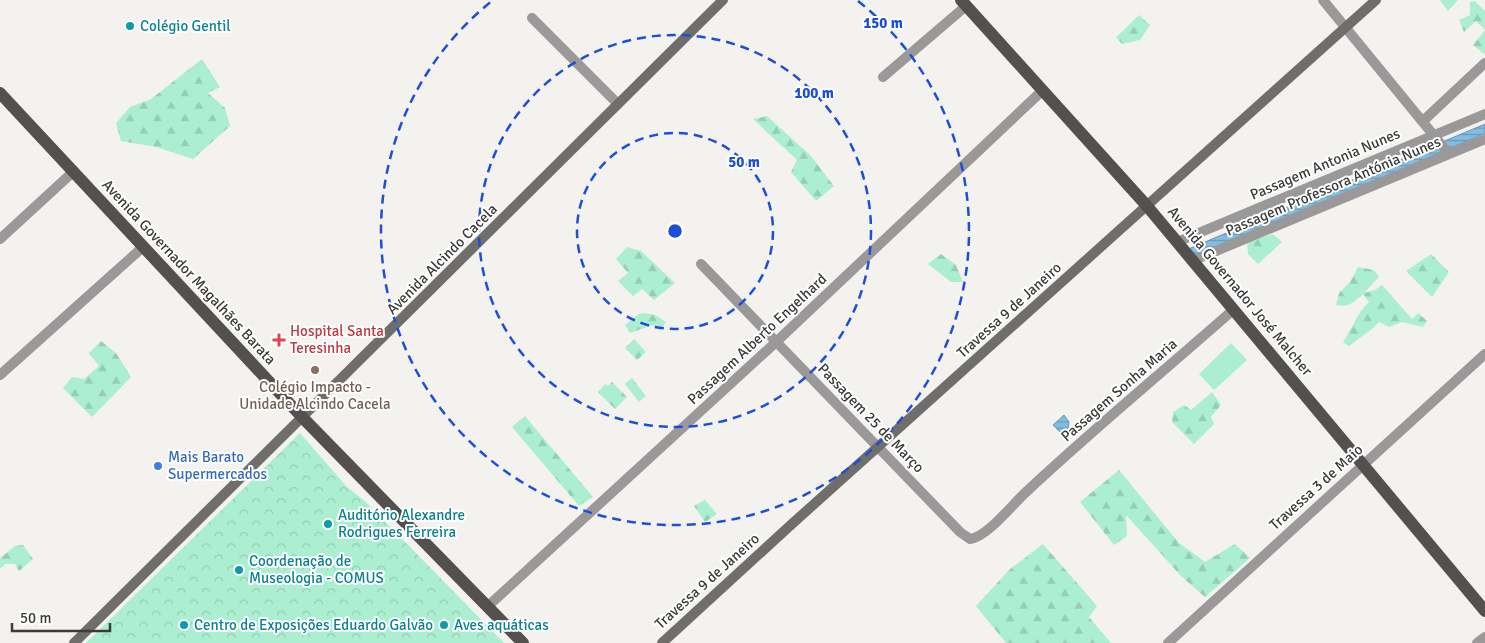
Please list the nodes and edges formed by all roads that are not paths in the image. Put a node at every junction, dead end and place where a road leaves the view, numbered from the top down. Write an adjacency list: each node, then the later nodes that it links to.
1 (723, 0): 11 (main road, Avenida Alcindo Cacela)
2 (1323, 0): 6 (street)
3 (1376, 0): 6 (main road, Travessa 9 de Janeiro)
4 (964, 3): 8 (street); 9 (main road, Avenida Governador José Malcher)
5 (532, 18): 11 (street)
6 (1347, 27): 13 (street); 18 (main road, Travessa 9 de Janeiro)
7 (1485, 63): 13 (street)
8 (883, 77)
9 (1043, 90): 18 (main road, Avenida Governador José Malcher); 25 (street, Passagem Alberto Engelhard)
10 (0, 93): 17 (main road, Avenida Governador Magalhães Barata)
11 (618, 104): 28 (main road, Avenida Alcindo Cacela)
12 (1485, 114): 14 (street, Passagem Antonia Nunes)
13 (1423, 121): 14 (street)
14 (1436, 137): 16 (street); 20 (street, Passagem Antonia Nunes)
15 (1485, 139): 16 (street, Passagem Professora Antónia Nunes)
16 (1449, 153): 22 (street, Passagem Professora Antónia Nunes)
17 (74, 171): 19 (street); 21 (main road, Avenida Governador Magalhães Barata)
18 (1147, 206): 20 (main road, Avenida Governador José Malcher); 29 (main road, Travessa 9 de Janeiro)
19 (0, 239)
20 (1177, 242): 22 (main road, Avenida Governador José Malcher)
21 (143, 247): 27 (street); 28 (main road, Avenida Governador Magalhães Barata)
22 (1192, 261): 24 (main road, Avenida Governador José Malcher)
23 (701, 264): 25 (street, Passagem 25 de Março)
24 (1233, 310): 30 (main road, Avenida Governador José Malcher); 31 (street, Passagem Sonha Maria)
25 (775, 343): 29 (street, Passagem 25 de Março); 32 (street, Passagem Alberto Engelhard)
26 (1485, 354): 30 (street, Travessa 3 de Maio)
27 (0, 374)
28 (302, 418): 32 (main road, Avenida Governador Magalhães Barata); 35 (main road, Avenida Alcindo Cacela)
29 (878, 447): 31 (street, Passagem 25 de Março); 37 (main road, Travessa 9 de Janeiro)
30 (1363, 464): 33 (main road, Avenida Governador José Malcher); 38 (street, Travessa 3 de Maio)
31 (1025, 493)
32 (487, 607): 36 (main road, Avenida Governador Magalhães Barata)
33 (1485, 611)
34 (1485, 637): 39 (street)
35 (74, 643)
36 (523, 643)
37 (662, 643)
38 (1168, 643)
39 (1478, 643)

